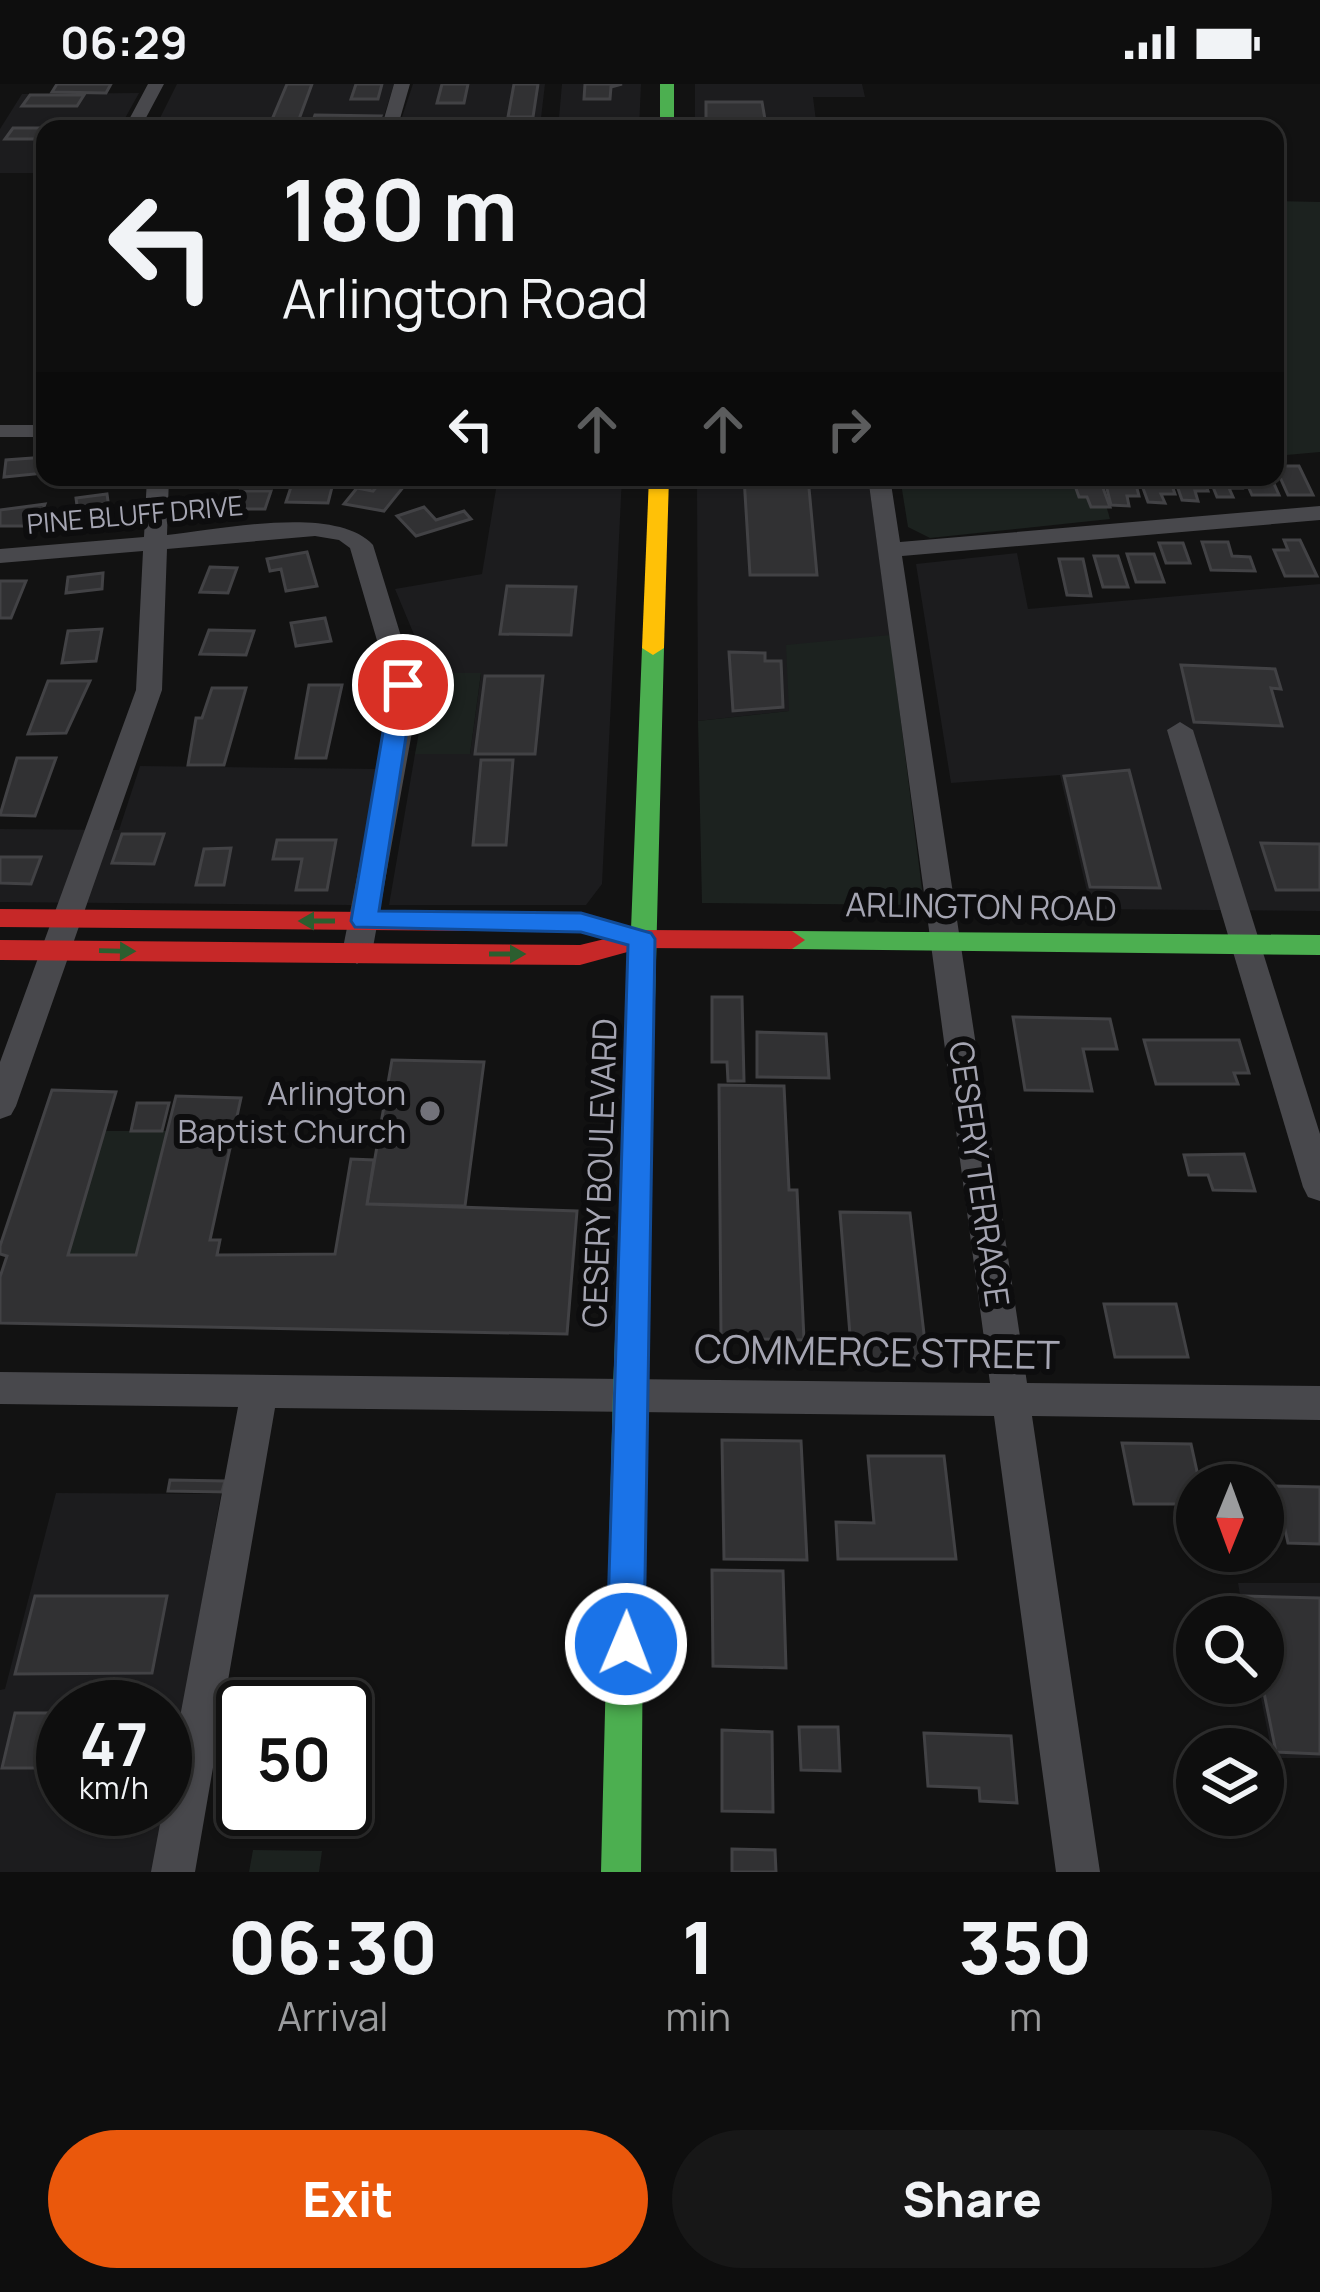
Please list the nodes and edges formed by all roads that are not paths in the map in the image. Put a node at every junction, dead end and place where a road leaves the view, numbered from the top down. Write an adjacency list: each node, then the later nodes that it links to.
1 (156, 84): 4 (street)
2 (402, 84): 5 (street)
3 (667, 84): 6 (main road)
4 (138, 120)
5 (392, 120)
6 (667, 120)
7 (36, 430): 8 (street)
8 (0, 431)
9 (157, 486): 13 (street)
10 (659, 486): 20 (main road, CESERY BOULEVARD)
11 (880, 486): 14 (street, CESERY TERRACE)
12 (1320, 513): 14 (street)
13 (152, 544): 15 (street, PINE BLUFF DRIVE); 18 (street); 19 (street, PINE BLUFF DRIVE)
14 (891, 550): 21 (street, CESERY TERRACE)
15 (0, 556)
16 (1180, 730): 22 (street)
17 (0, 919): 18 (main road, ARLINGTON ROAD)
18 (65, 919): 19 (main road, ARLINGTON ROAD, one-way to 18); 25 (street)
19 (364, 921): 20 (main road, ARLINGTON ROAD); 26 (street)
20 (642, 939): 21 (main road, ARLINGTON ROAD); 26 (main road, ARLINGTON ROAD, one-way to 20); 31 (main road, CESERY BOULEVARD)
21 (949, 942): 22 (main road, ARLINGTON ROAD); 32 (street, CESERY TERRACE)
22 (1245, 945): 23 (main road, ARLINGTON ROAD); 28 (street)
23 (1320, 945)
24 (0, 950): 25 (main road, ARLINGTON ROAD)
25 (56, 950): 26 (main road, ARLINGTON ROAD, one-way to 26); 27 (street)
26 (357, 953)
27 (0, 1106)
28 (1320, 1187)
29 (0, 1388): 30 (street, COMMERCE STREET)
30 (259, 1390): 31 (street, COMMERCE STREET); 34 (street)
31 (629, 1391): 32 (street, COMMERCE STREET); 35 (main road, CESERY BOULEVARD)
32 (1010, 1399): 33 (street, COMMERCE STREET); 36 (street, CESERY TERRACE)
33 (1320, 1403)
34 (173, 1872)
35 (621, 1872)
36 (1078, 1872)

